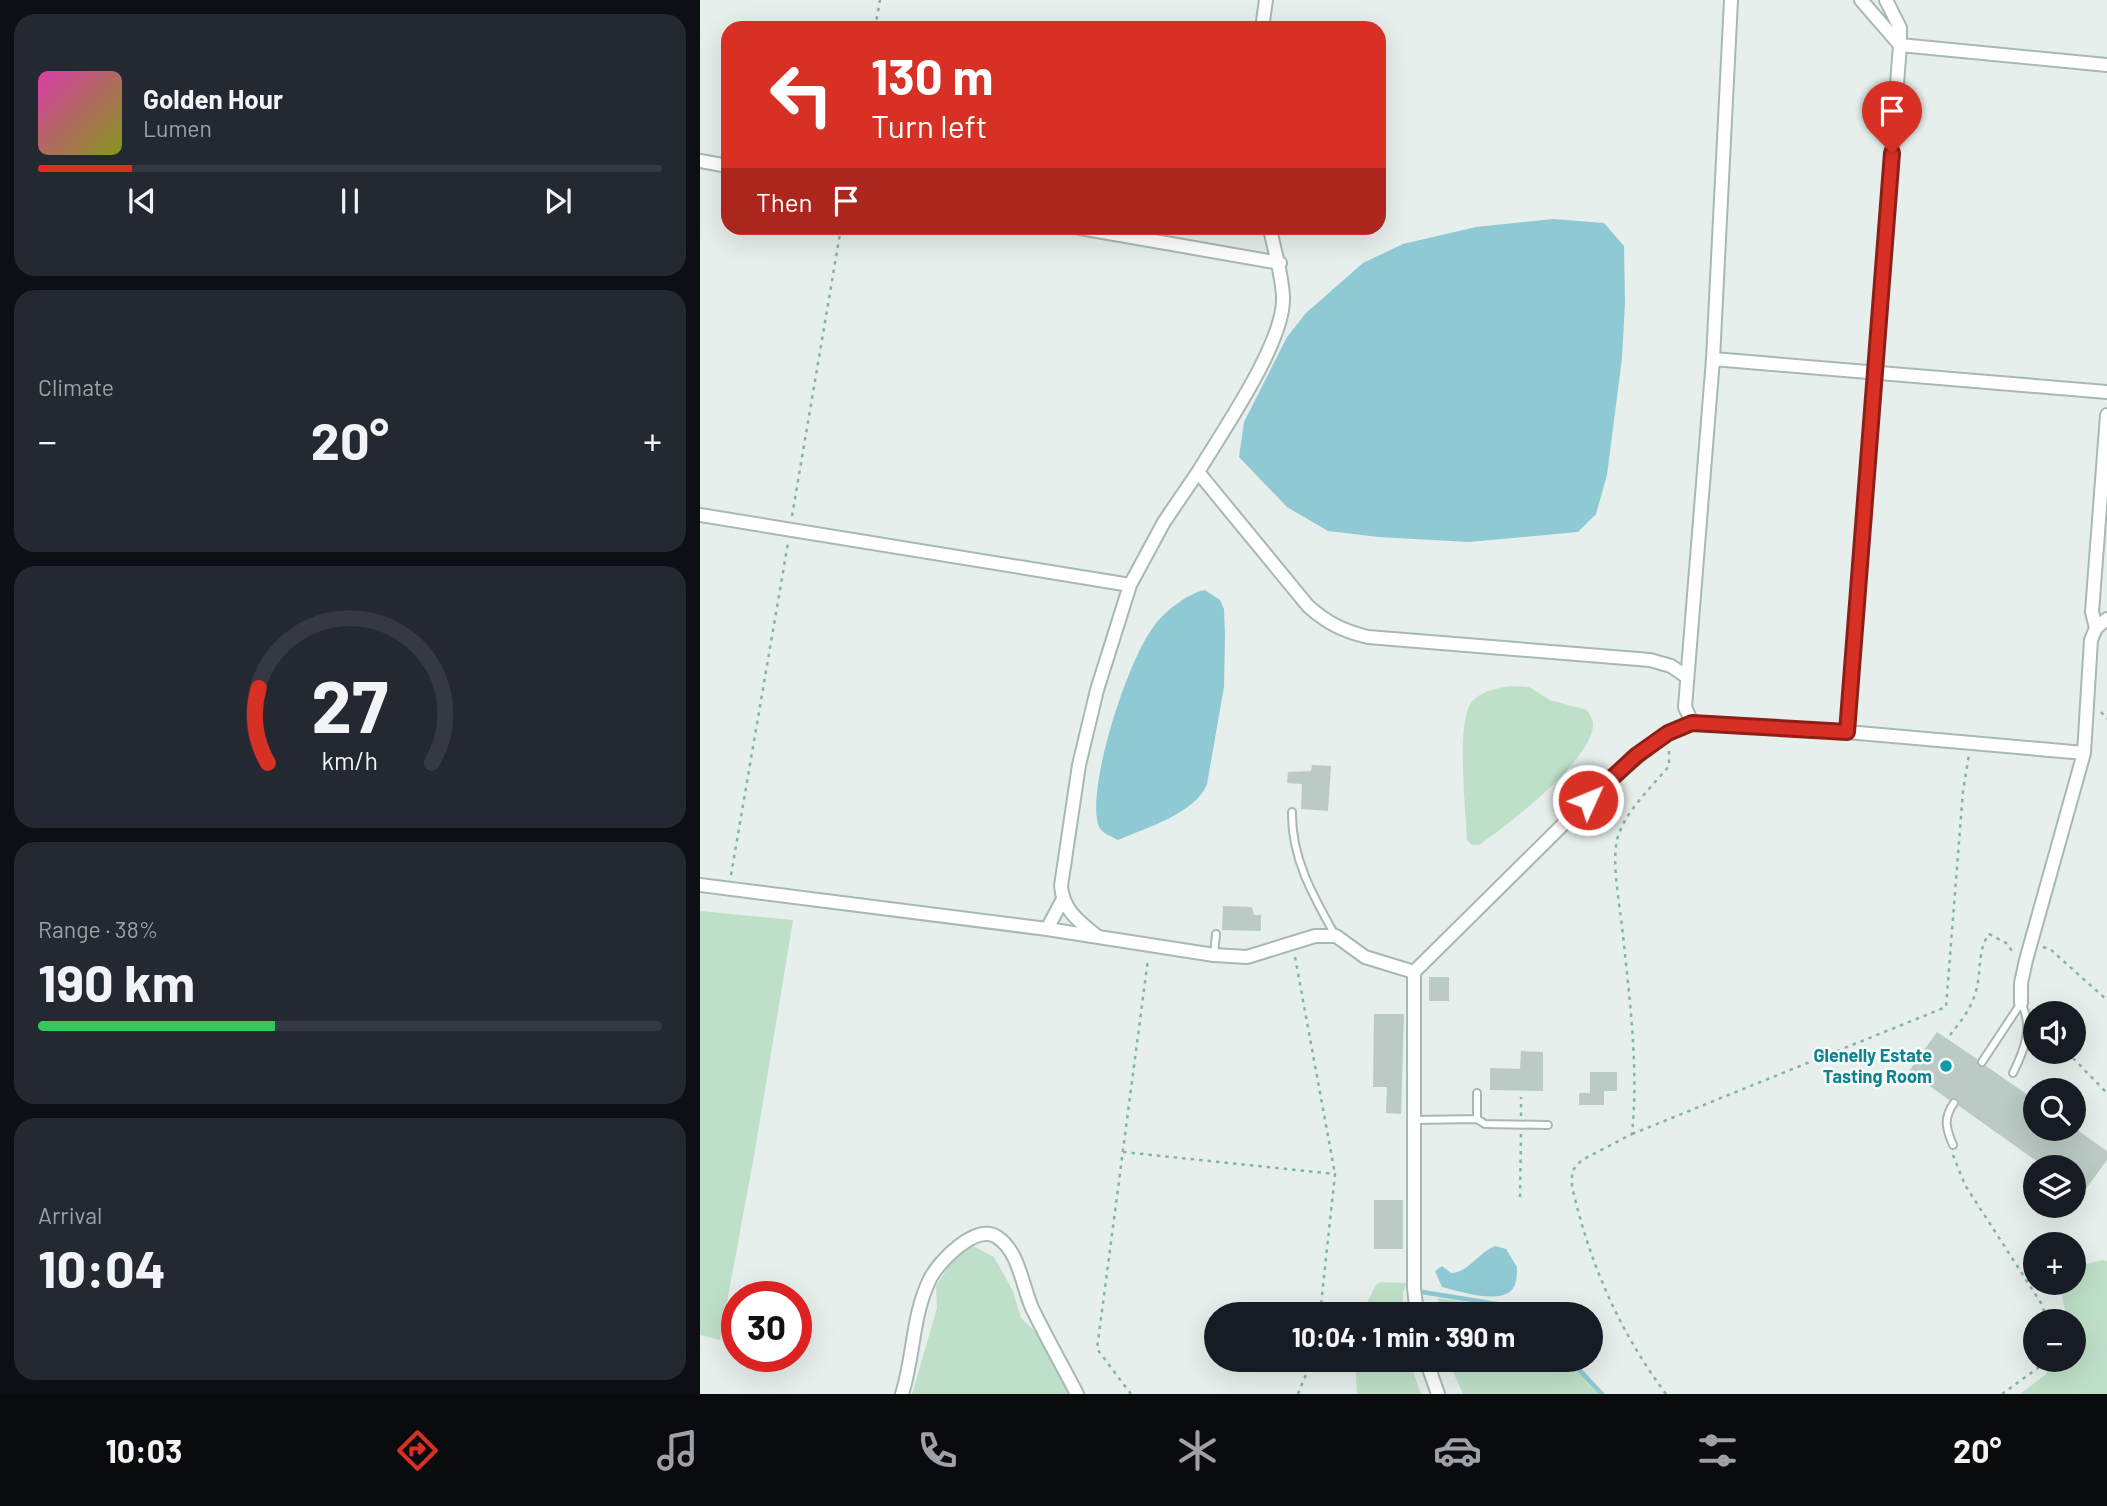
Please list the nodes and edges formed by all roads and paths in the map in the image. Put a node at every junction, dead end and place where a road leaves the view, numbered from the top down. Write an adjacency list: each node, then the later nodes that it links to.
1 (880, 0): 6 (path)
2 (1266, 0): 7 (street)
3 (1731, 0): 16 (street)
4 (1861, 0): 8 (street)
5 (1886, 0): 8 (street)
6 (876, 21)
7 (1263, 21)
8 (1900, 45): 9 (street); 17 (street)
9 (2107, 65)
10 (700, 162): 11 (street)
11 (721, 165)
12 (840, 235): 22 (path)
13 (1120, 235): 15 (street)
14 (1272, 235): 15 (street)
15 (1280, 263): 20 (street)
16 (1713, 359): 17 (street); 26 (street)
17 (1876, 371): 18 (street); 28 (street)
18 (2107, 392)
19 (2107, 415): 25 (street)
20 (1198, 472): 23 (street); 26 (street)
21 (700, 515): 22 (street)
22 (790, 530): 23 (street); 34 (path)
23 (1130, 585): 35 (street)
24 (2107, 619): 25 (street)
25 (2096, 628): 31 (street)
26 (1687, 677): 27 (street)
27 (1692, 723): 28 (street); 29 (street)
28 (1847, 732): 30 (street)
29 (1668, 733): 45 (street); 61 (path)
30 (1970, 743): 31 (street); 61 (path)
31 (2084, 753): 42 (street)
32 (1292, 812): 38 (lane)
33 (700, 885): 34 (street)
34 (729, 889): 36 (street)
35 (1062, 901): 36 (street); 39 (street)
36 (1047, 929): 39 (street)
37 (1216, 934): 44 (lane)
38 (1336, 936): 40 (street); 45 (street)
39 (1098, 938): 43 (street)
40 (1292, 944): 44 (street); 64 (path)
41 (2008, 944): 48 (path)
42 (2031, 944): 46 (path); 47 (street)
43 (1149, 945): 44 (street); 63 (path)
44 (1214, 955)
45 (1414, 972): 58 (street)
46 (2107, 1000)
47 (2021, 1003): 49 (lane); 51 (lane)
48 (1950, 1035)
49 (1982, 1062)
50 (2079, 1064): 53 (path)
51 (2013, 1073)
52 (1477, 1093): 56 (lane)
53 (2107, 1093)
54 (1521, 1097): 57 (path)
55 (1954, 1103): 62 (lane)
56 (1477, 1119): 58 (lane); 59 (lane)
57 (1521, 1119)
58 (1414, 1120): 67 (street)
59 (1548, 1125)
60 (1521, 1131): 65 (path)
61 (1632, 1134): 77 (path)
62 (1953, 1145): 68 (path)
63 (1122, 1152): 64 (path); 74 (path)
64 (1335, 1174): 66 (path)
65 (1520, 1197)
66 (1321, 1302)
67 (1416, 1302)
68 (2043, 1309)
69 (1307, 1372): 75 (path)
70 (1430, 1372): 76 (street)
71 (2032, 1372): 78 (path)
72 (902, 1394): 73 (street)
73 (1077, 1394)
74 (1131, 1394)
75 (1298, 1394)
76 (1438, 1394)
77 (1666, 1394)
78 (2002, 1394)

